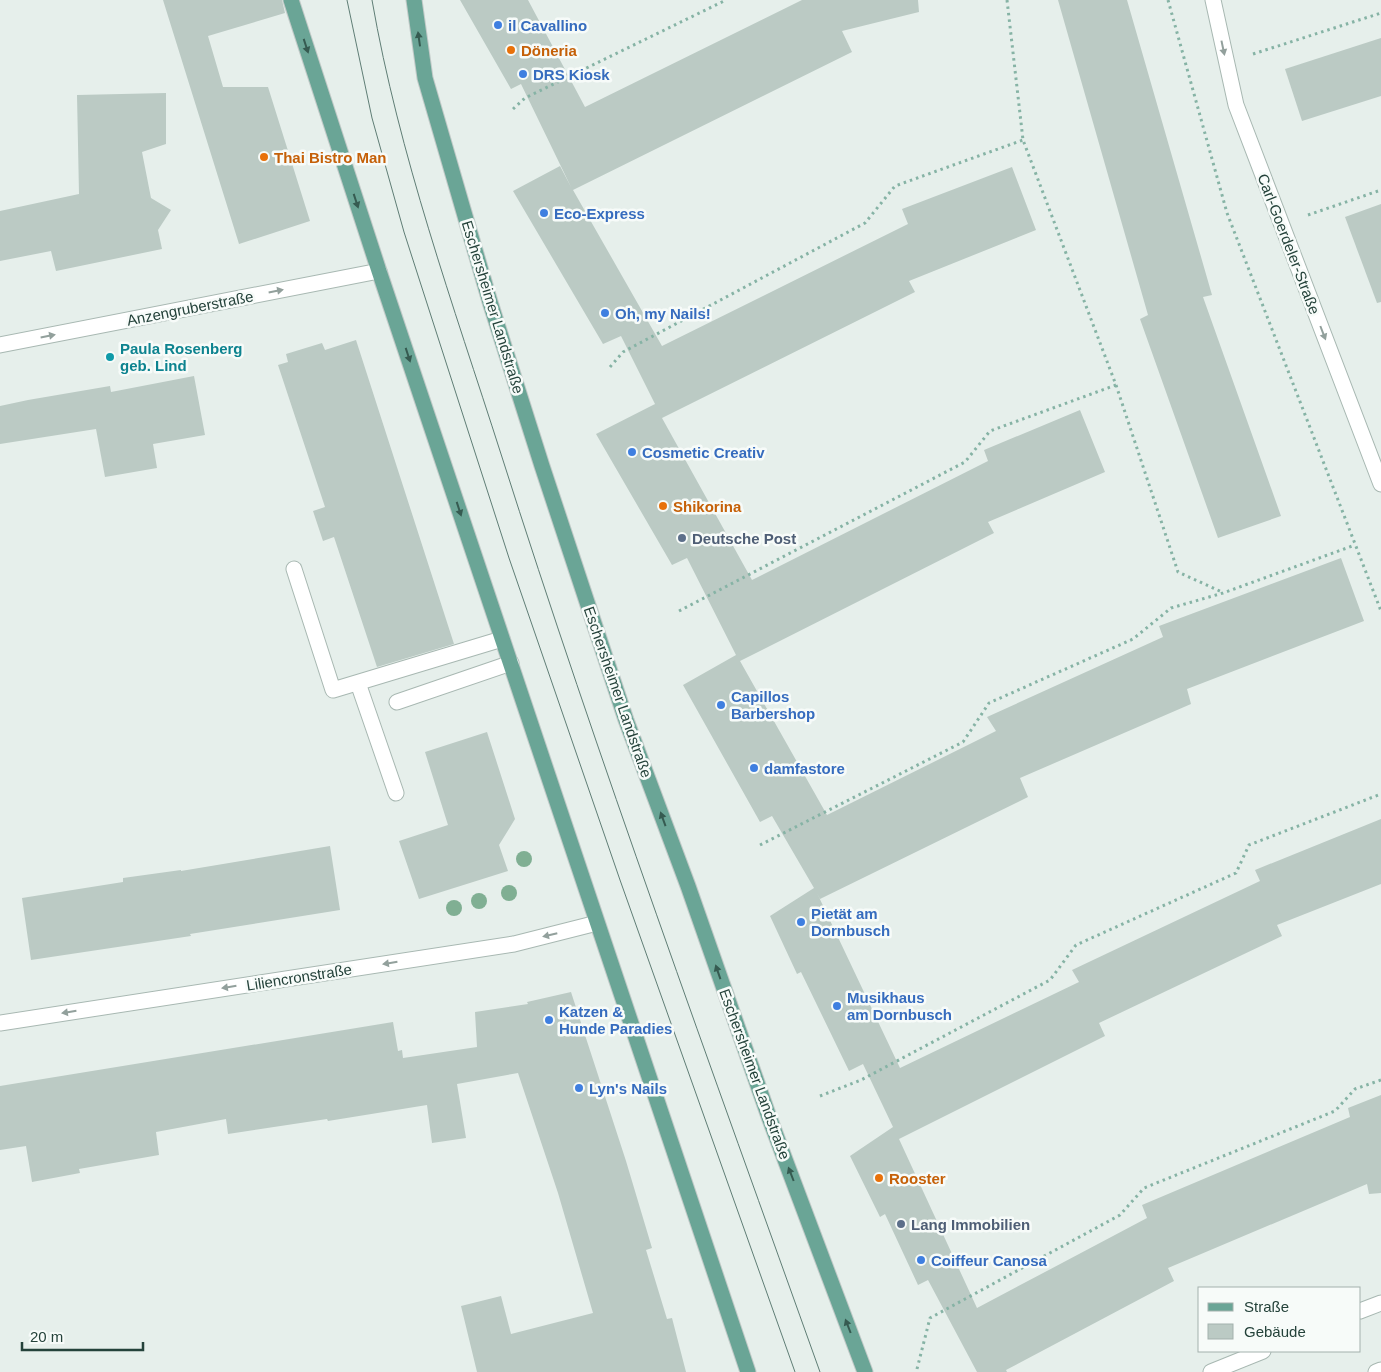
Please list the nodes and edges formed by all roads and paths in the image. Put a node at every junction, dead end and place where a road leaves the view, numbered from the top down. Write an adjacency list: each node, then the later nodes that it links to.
1 (291, 0): 13 (main road, one-way to 13)
2 (414, 0): 40 (main road, Eschersheimer Landstraße, one-way to 2)
3 (726, 0): 9 (path)
4 (1007, 0): 10 (path)
5 (1168, 0): 18 (path)
6 (1213, 0): 8 (street, Carl-Goerdeler-Straße, one-way to 8)
7 (1381, 13): 8 (path)
8 (1226, 63): 12 (street, Carl-Goerdeler-Straße)
9 (513, 109)
10 (1024, 140): 15 (path); 16 (path)
11 (1381, 190): 12 (path)
12 (1281, 225): 17 (street, Carl-Goerdeler-Straße, one-way to 17)
13 (380, 271): 14 (street, Anzengruberstraße, one-way to 13); 23 (main road, one-way to 23)
14 (0, 346)
15 (610, 366)
16 (1116, 385): 20 (path); 21 (path)
17 (1381, 484)
18 (1355, 545): 20 (path); 22 (path)
19 (294, 569): 25 (street)
20 (1223, 593): 29 (path)
21 (679, 611)
22 (1381, 611)
23 (502, 639): 24 (main road); 25 (street)
24 (510, 663): 26 (street); 30 (main road)
25 (358, 682): 27 (street)
26 (397, 702)
27 (396, 793)
28 (1381, 794): 33 (path)
29 (760, 845)
30 (597, 923): 31 (street, Liliencronstraße, one-way to 31); 39 (main road)
31 (0, 1023)
32 (1381, 1080): 37 (path)
33 (820, 1096)
34 (1381, 1303): 35 (street)
35 (1361, 1311)
36 (1261, 1352): 41 (street)
37 (917, 1369)
38 (1381, 1370): 42 (street)
39 (748, 1372)
40 (865, 1372)
41 (1211, 1372)
42 (1376, 1372)

